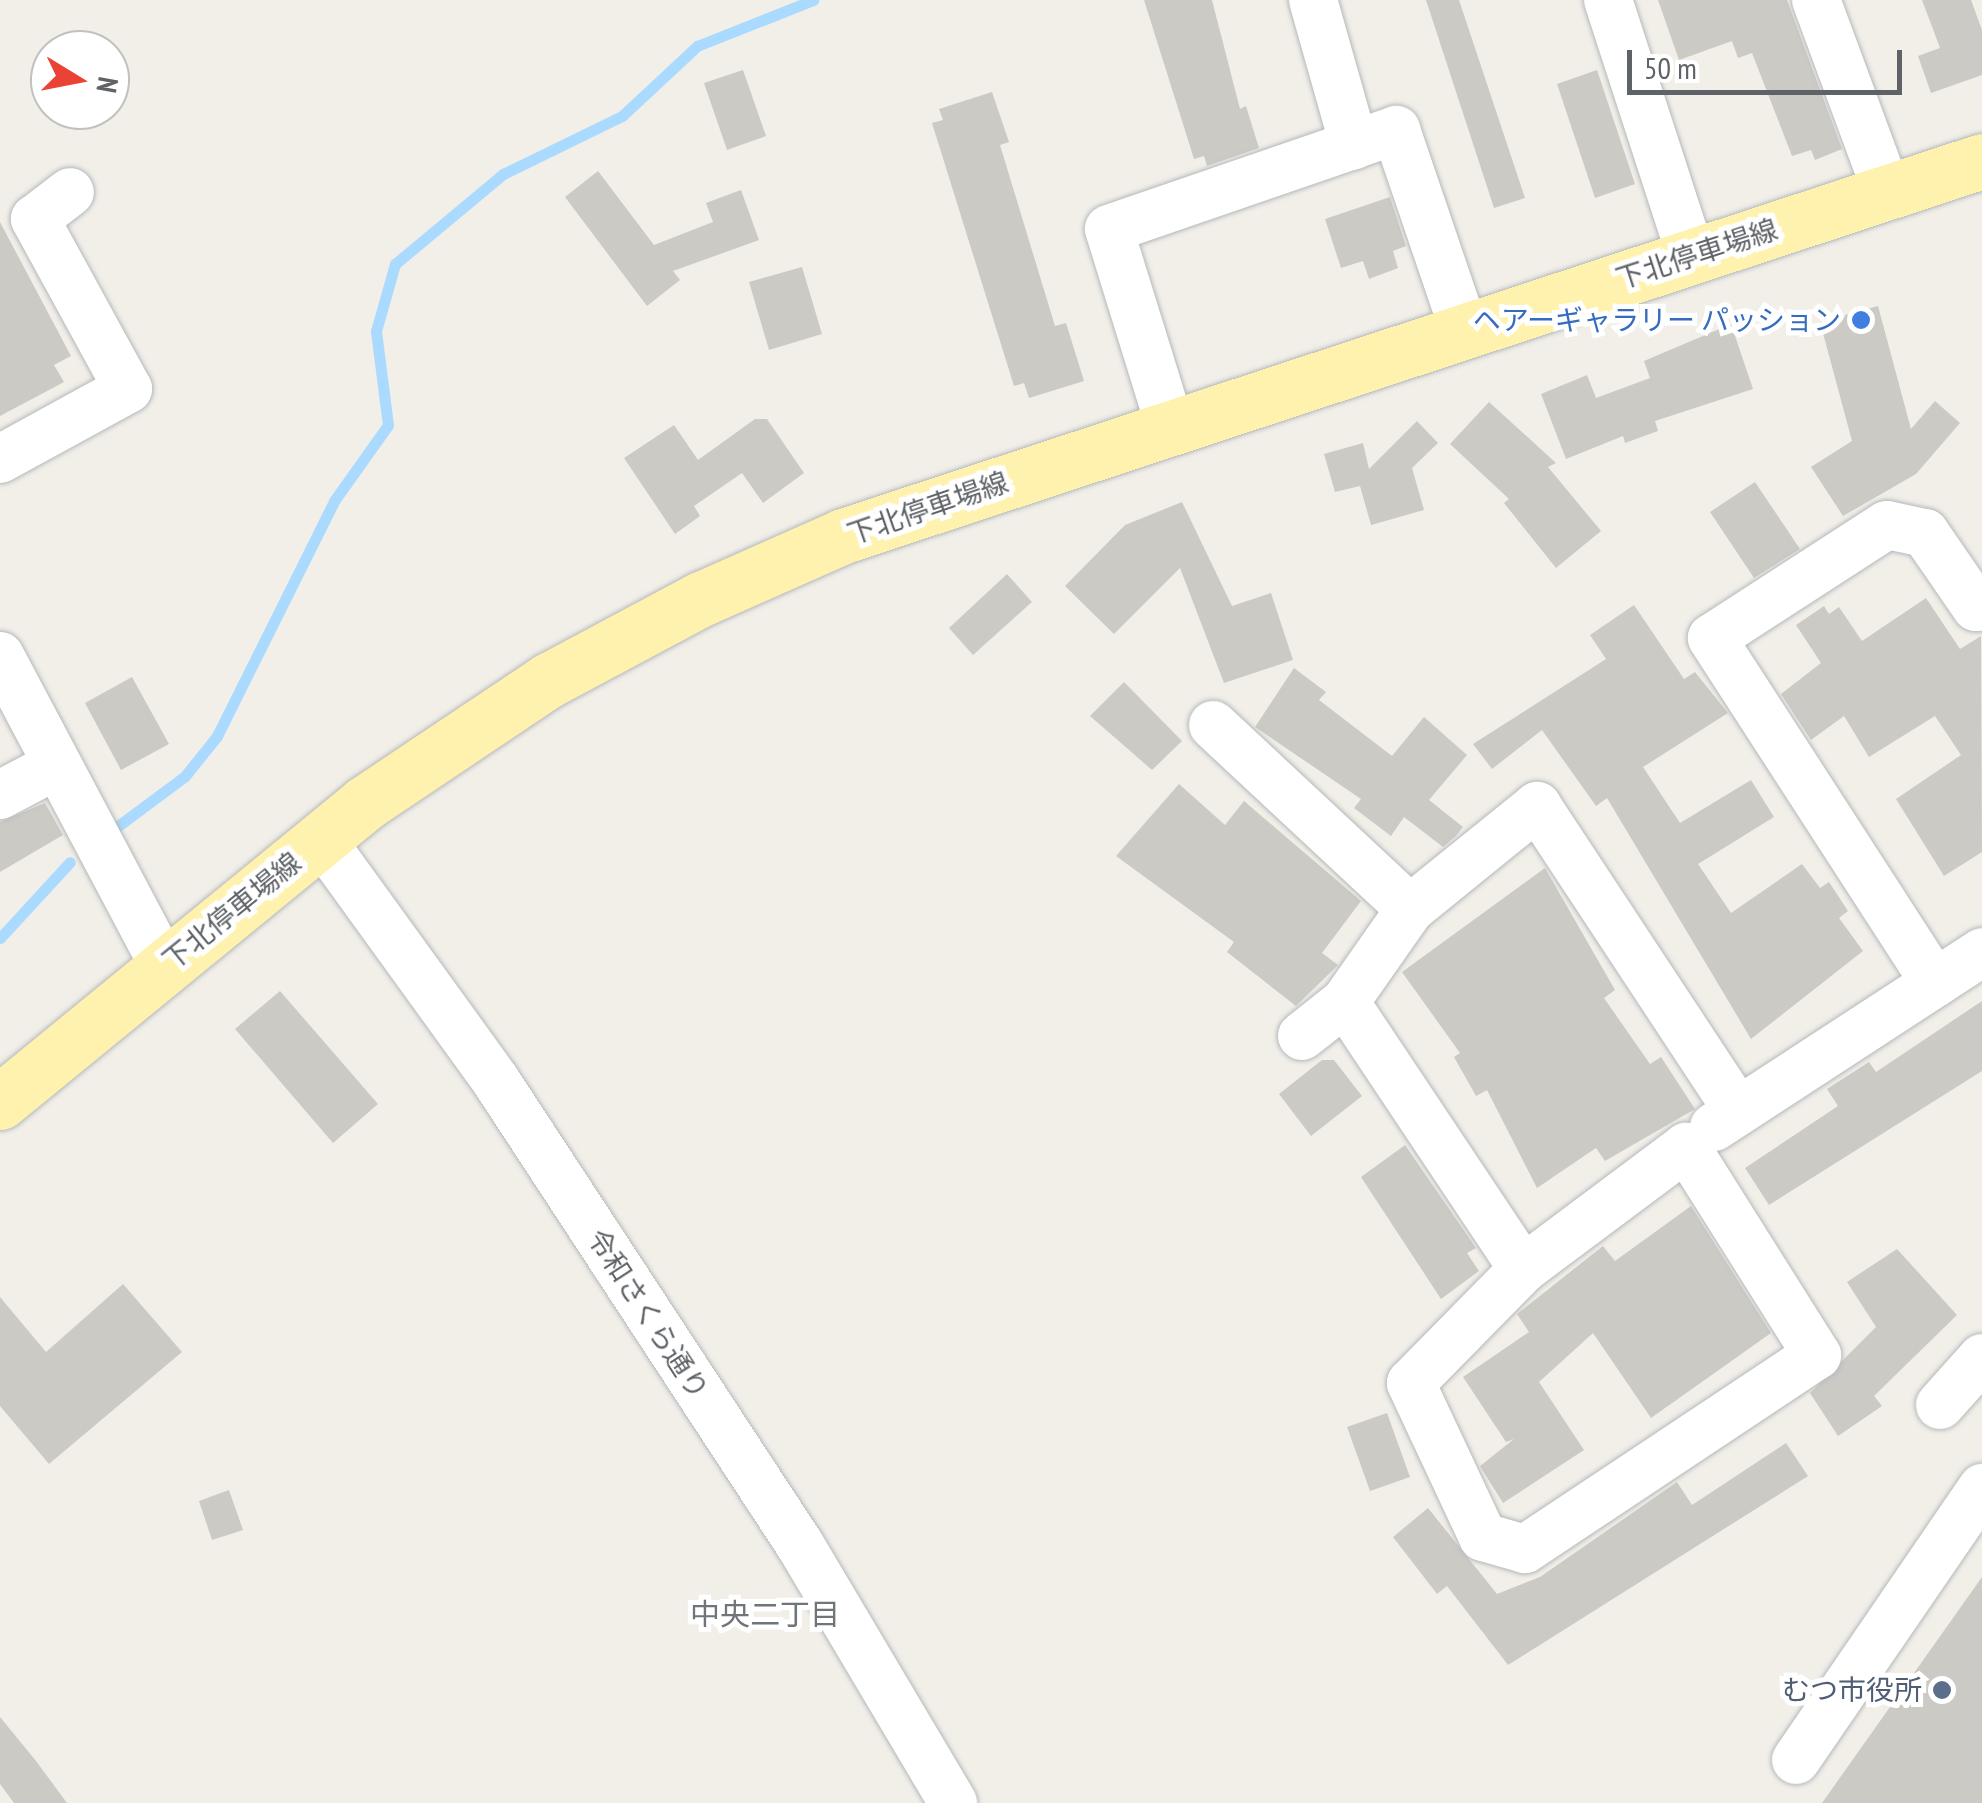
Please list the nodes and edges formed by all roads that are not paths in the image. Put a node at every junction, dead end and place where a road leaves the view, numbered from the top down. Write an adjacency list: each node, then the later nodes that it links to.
1 (1313, 0): 4 (street)
2 (1608, 0): 8 (street)
3 (1816, 0): 7 (street)
4 (1354, 144): 9 (street); 10 (street)
5 (1982, 161): 7 (main road, 下北停車場線)
6 (70, 192): 11 (street)
7 (1887, 192): 8 (main road, 下北停車場線)
8 (1691, 256): 9 (main road, 下北停車場線)
9 (1464, 330): 10 (main road, 下北停車場線)
10 (1170, 426): 17 (main road, 下北停車場線)
11 (0, 460)
12 (1980, 609): 21 (street)
13 (0, 656): 15 (street)
14 (1213, 726): 18 (street)
15 (55, 766): 16 (street); 20 (street)
16 (0, 795)
17 (321, 839): 20 (main road, 下北停車場線); 32 (street, 令和さくら通り)
18 (1410, 909): 22 (street); 25 (street)
19 (1982, 952): 21 (street)
20 (164, 966): 24 (main road, 下北停車場線)
21 (1936, 982): 25 (street)
22 (1344, 1002): 23 (street); 27 (street)
23 (1302, 1036)
24 (0, 1102)
25 (1738, 1110): 26 (street)
26 (1686, 1147): 27 (street); 27 (street)
27 (1522, 1269)
28 (1982, 1358): 29 (street)
29 (1940, 1404)
30 (1982, 1488): 31 (street)
31 (1796, 1760)
32 (954, 1803)

